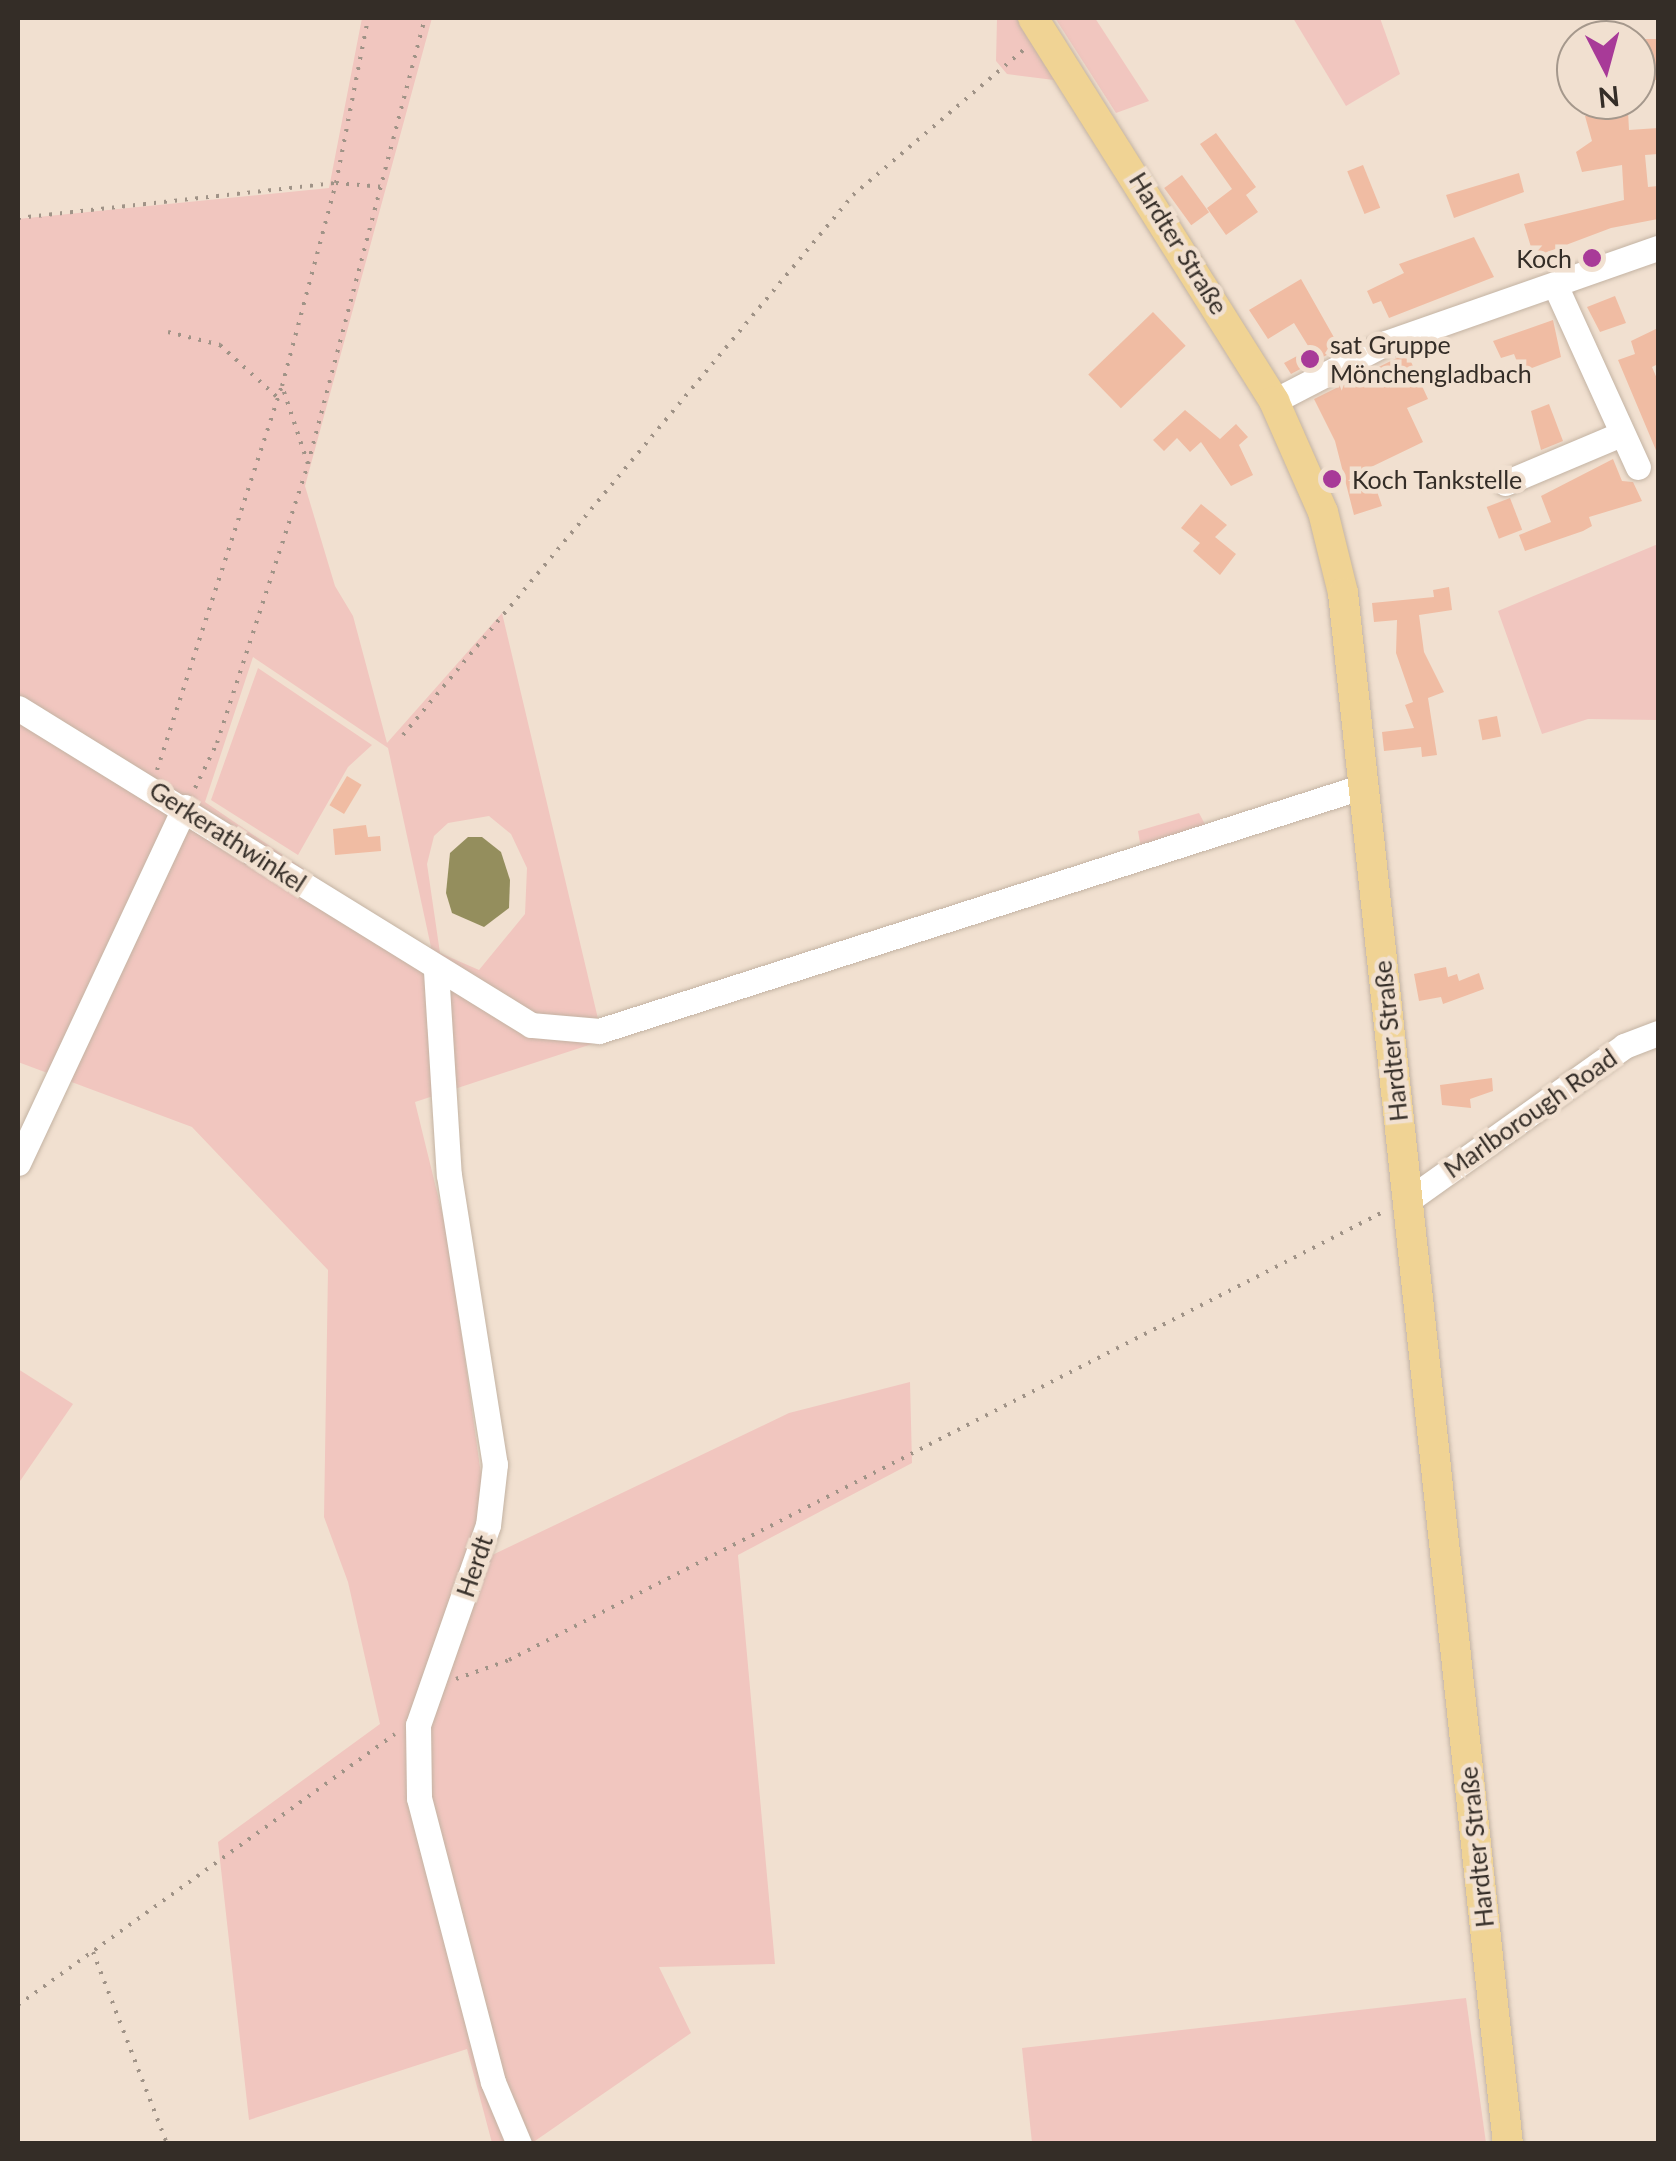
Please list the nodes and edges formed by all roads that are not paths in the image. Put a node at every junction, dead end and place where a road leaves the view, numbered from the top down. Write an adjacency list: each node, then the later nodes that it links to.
1 (1038, 25): 4 (main road, Hardter Straße)
2 (1658, 248): 3 (street)
3 (1556, 284): 4 (street); 5 (street)
4 (1274, 401): 9 (main road, Hardter Straße)
5 (1621, 434): 6 (street); 7 (street)
6 (1638, 467)
7 (1505, 482)
8 (18, 708): 10 (street, Gerkerathwinkel)
9 (1364, 786): 11 (street, Gerkerathwinkel); 14 (main road, Hardter Straße)
10 (186, 806): 11 (street, Gerkerathwinkel); 13 (street)
11 (436, 971): 15 (street, Herdt)
12 (1658, 1033): 14 (street, Marlborough Road)
13 (18, 1163)
14 (1406, 1200): 16 (main road, Hardter Straße)
15 (518, 2144)
16 (1508, 2144)

